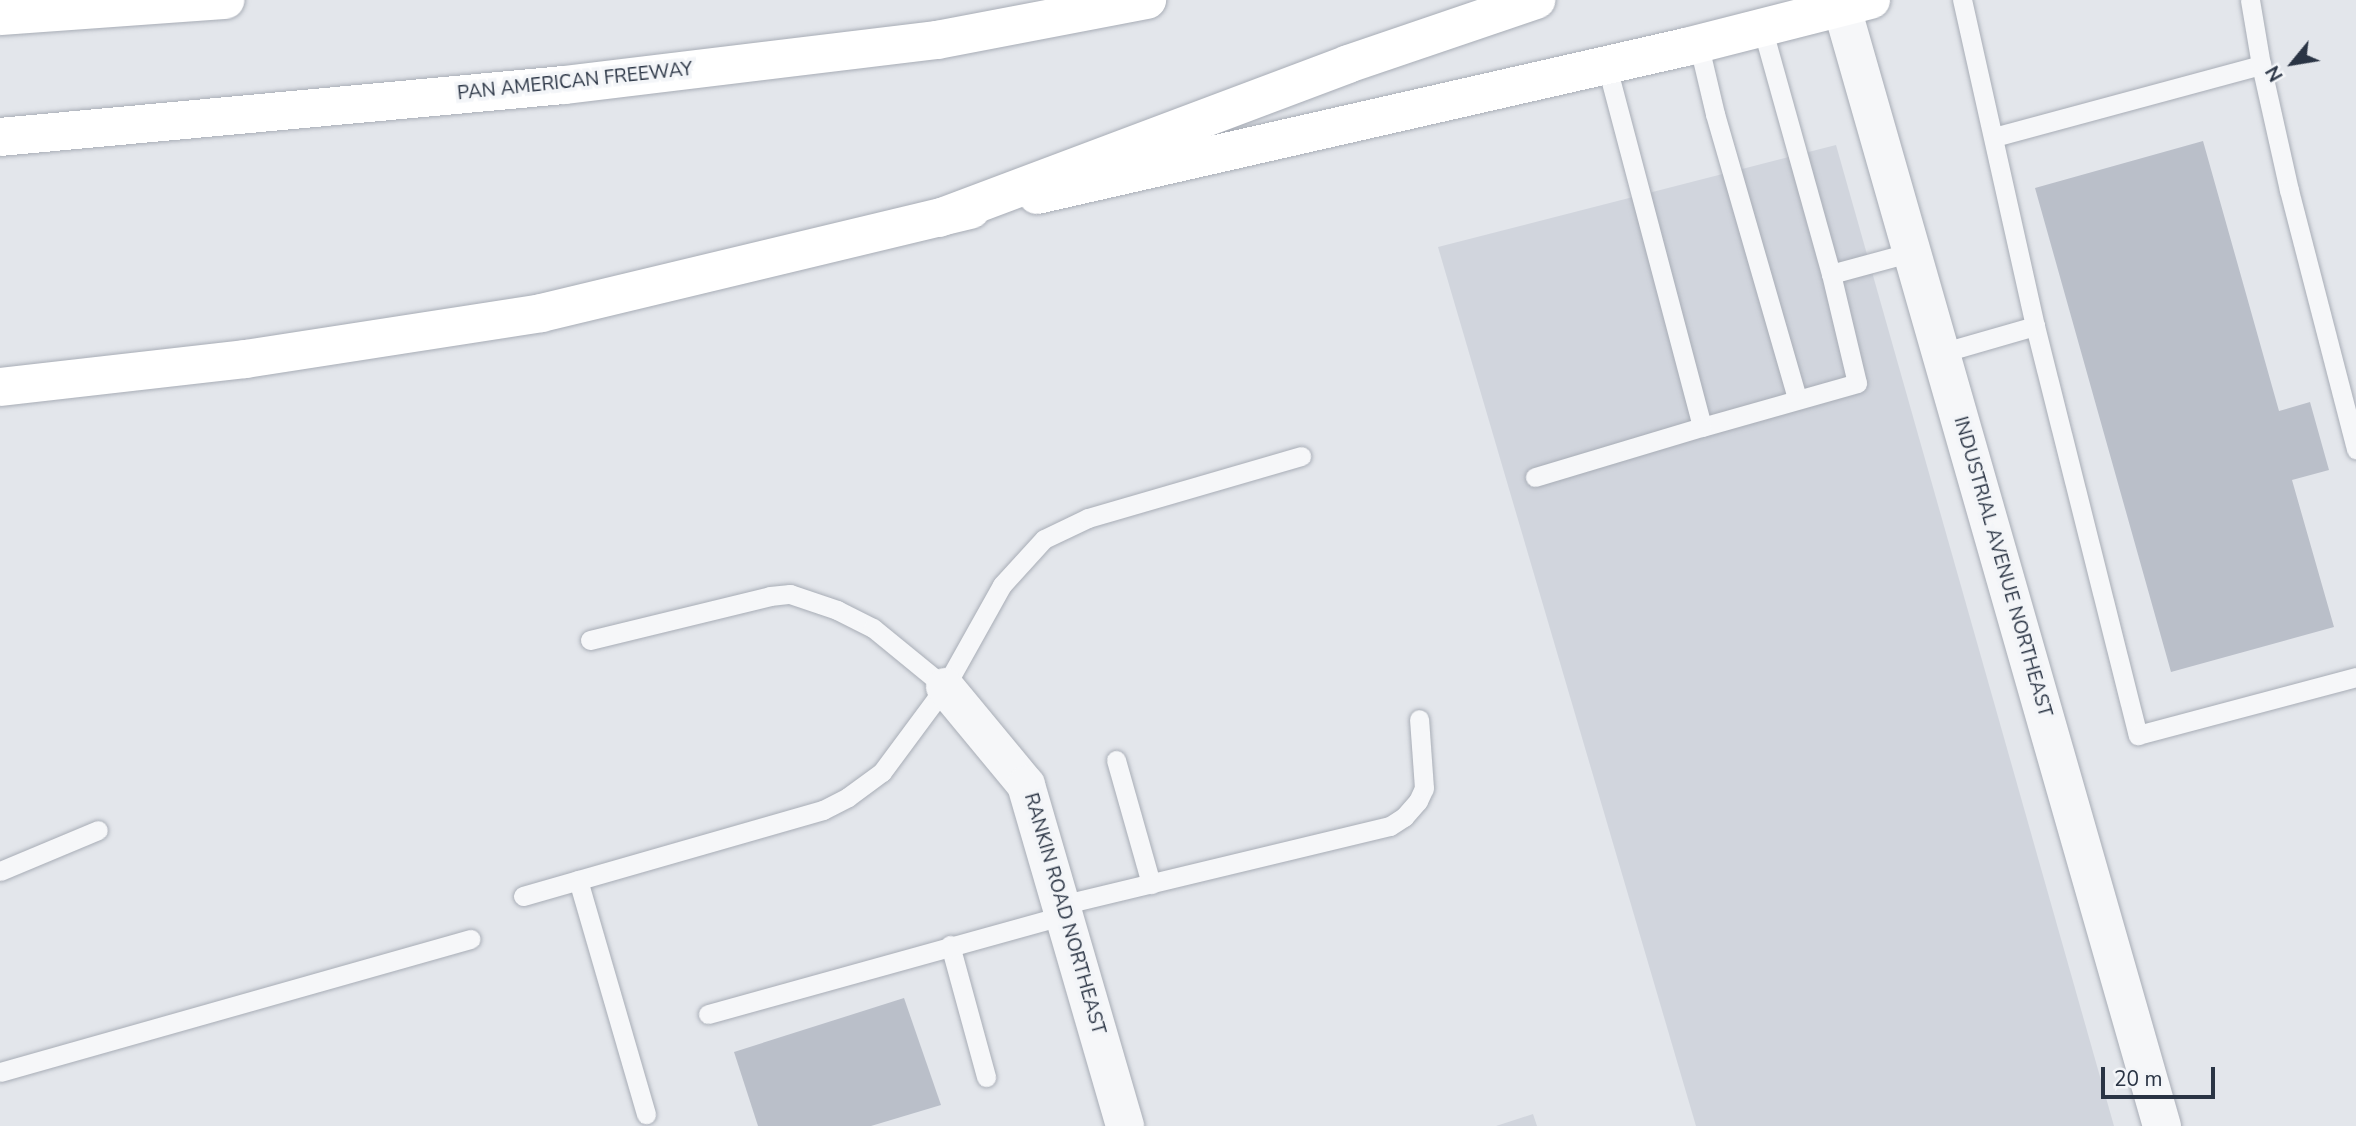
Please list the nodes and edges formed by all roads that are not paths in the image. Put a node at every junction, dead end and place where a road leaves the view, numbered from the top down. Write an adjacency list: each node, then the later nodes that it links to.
1 (225, 0): 7 (main road)
2 (1147, 0): 12 (main road, PAN AMERICAN FREEWAY)
3 (1536, 0): 14 (main road)
4 (1962, 0): 13 (lane)
5 (2250, 0): 11 (lane)
6 (1856, 4): 8 (main road); 15 (street, INDUSTRIAL AVENUE NORTHEAST)
7 (0, 16)
8 (1762, 27): 9 (main road); 16 (lane)
9 (1698, 42): 10 (main road); 20 (lane)
10 (1606, 64): 14 (main road); 21 (lane)
11 (2261, 65): 13 (lane); 22 (lane)
12 (0, 136)
13 (1994, 137): 17 (lane)
14 (939, 218): 19 (main road)
15 (1912, 253): 16 (lane); 18 (street, INDUSTRIAL AVENUE NORTHEAST)
16 (1831, 274): 20 (lane)
17 (2035, 326): 18 (lane); 26 (lane)
18 (1941, 353): 43 (street, INDUSTRIAL AVENUE NORTHEAST)
19 (0, 387)
20 (1797, 398): 21 (lane)
21 (1702, 427): 24 (lane)
22 (2356, 450)
23 (1301, 456): 27 (lane)
24 (1535, 477)
25 (590, 640): 27 (lane)
26 (2356, 677)
27 (945, 687): 32 (lane); 35 (street, RANKIN ROAD NORTHEAST)
28 (1419, 719): 33 (lane)
29 (1116, 760): 33 (lane)
30 (98, 830): 31 (lane)
31 (0, 871)
32 (578, 880): 34 (lane); 41 (lane)
33 (1151, 884): 35 (lane)
34 (523, 896)
35 (1063, 910): 37 (lane); 42 (street, RANKIN ROAD NORTHEAST)
36 (471, 939): 39 (lane)
37 (950, 945): 38 (lane); 40 (lane)
38 (708, 1014)
39 (1, 1070)
40 (986, 1077)
41 (646, 1114)
42 (1125, 1126)
43 (2162, 1126)

